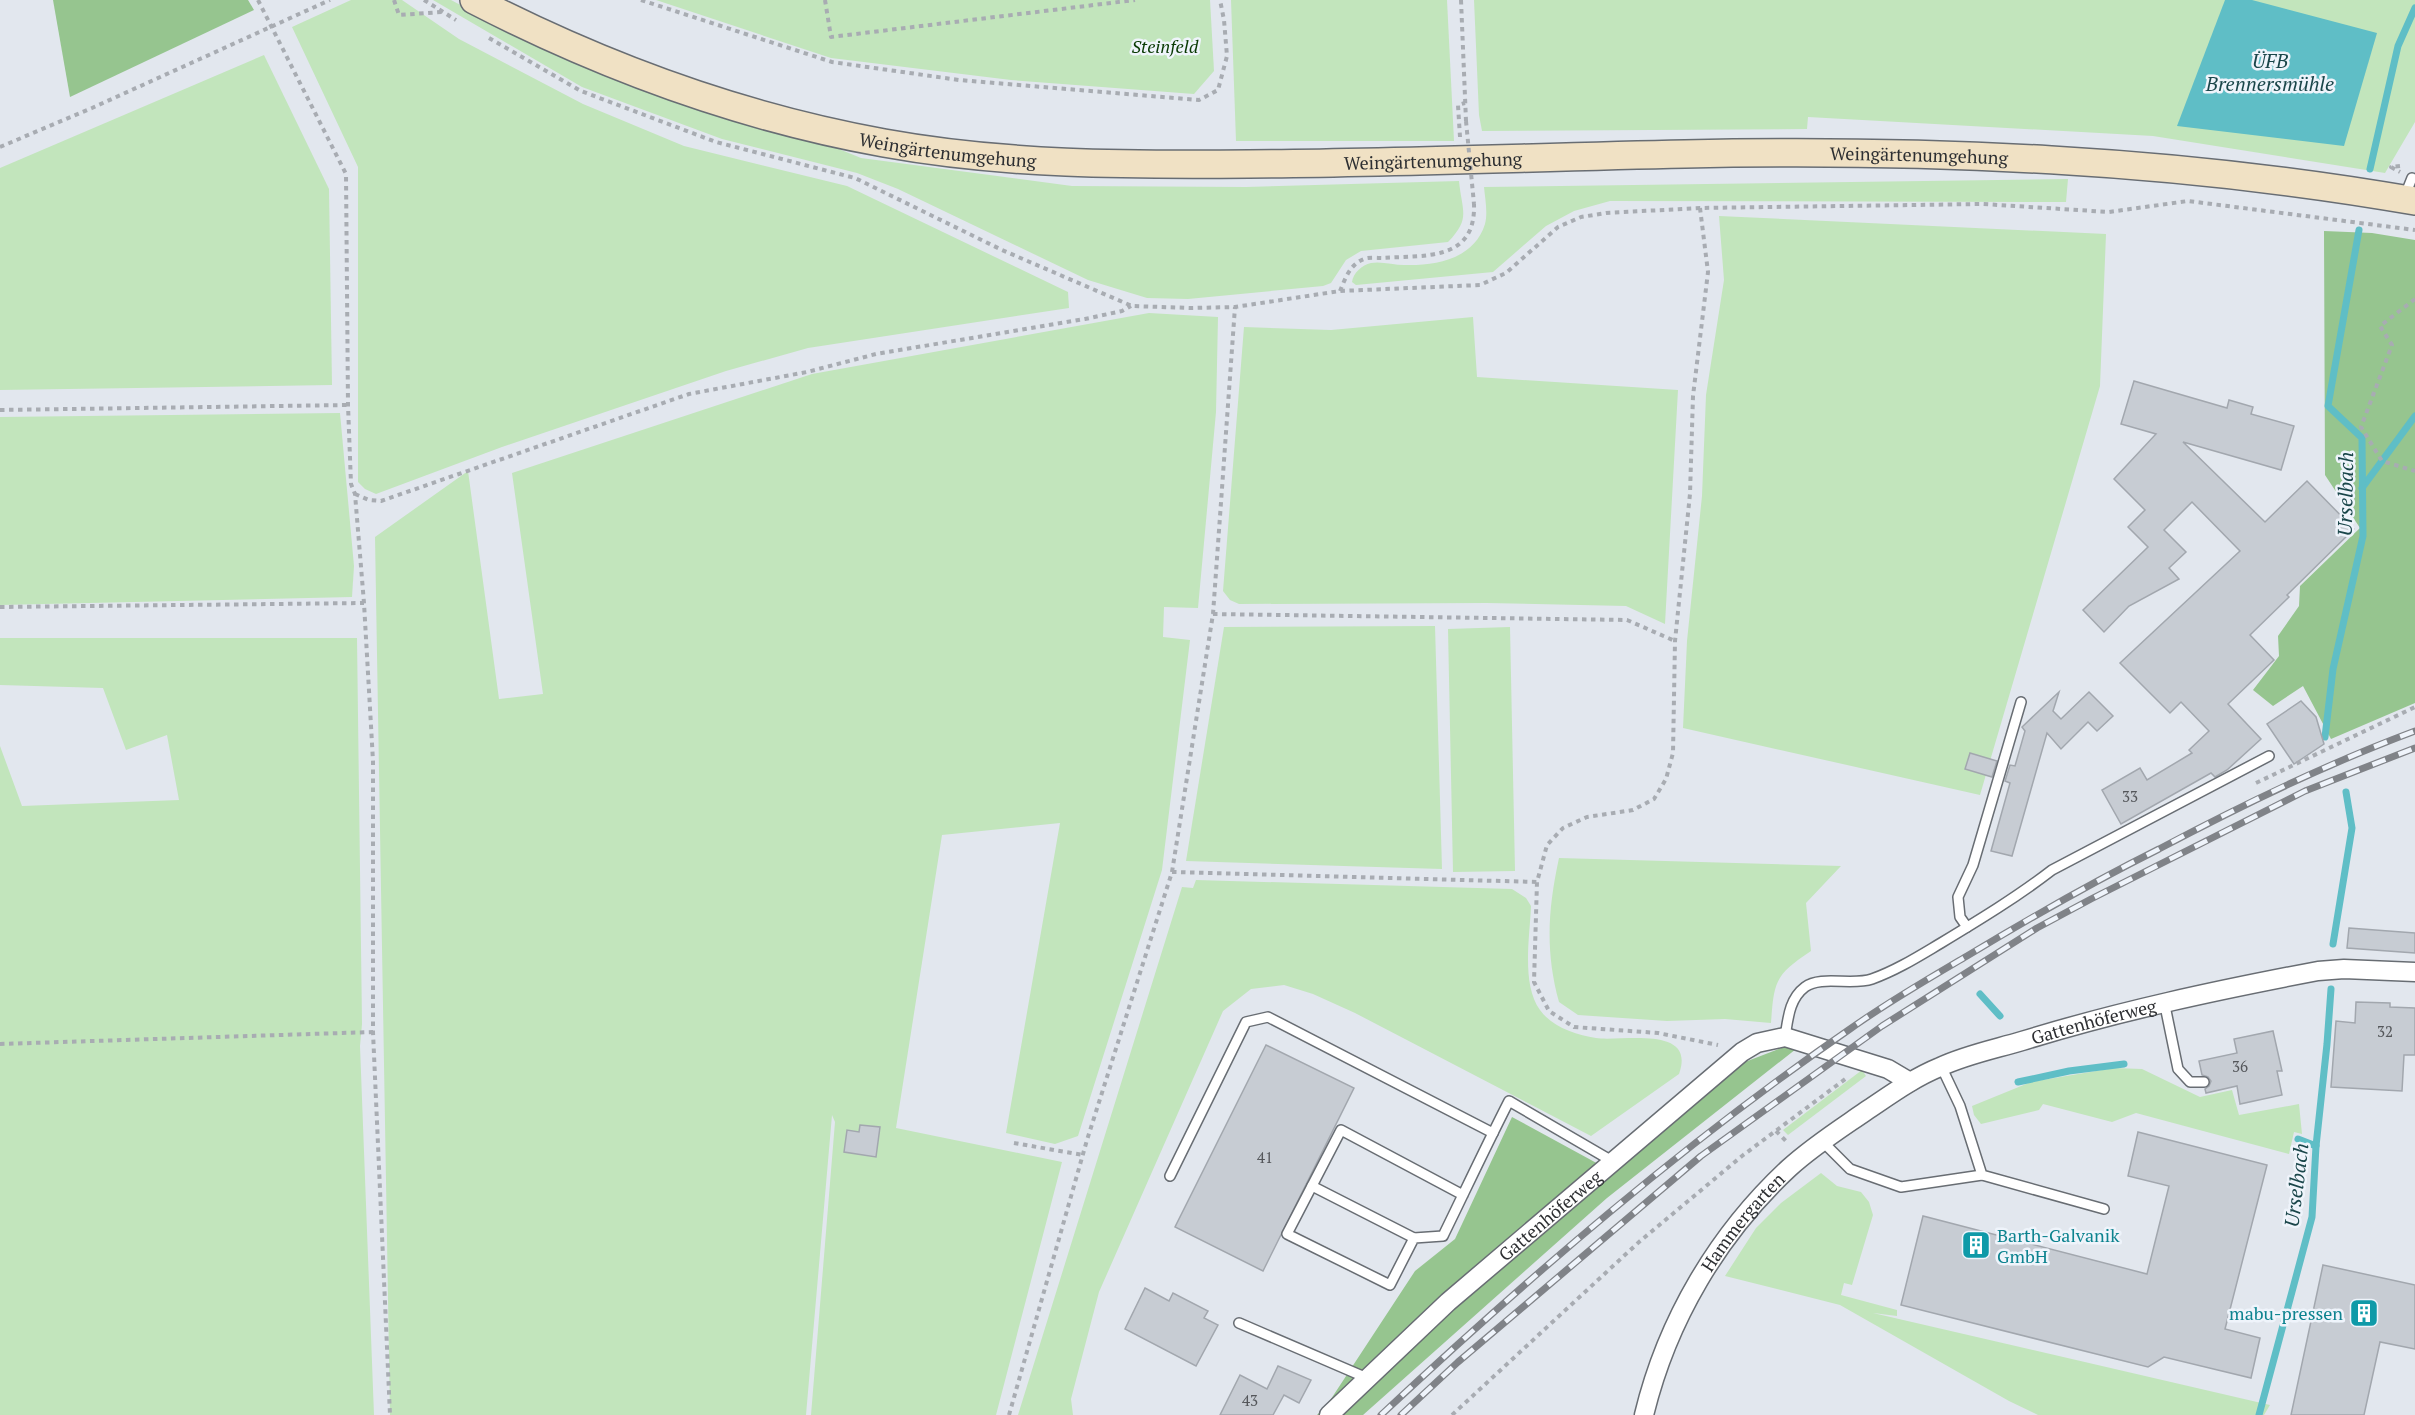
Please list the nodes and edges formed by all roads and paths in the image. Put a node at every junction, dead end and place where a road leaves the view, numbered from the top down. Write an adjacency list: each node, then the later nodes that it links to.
1 (258, 0): 12 (path)
2 (330, 0): 12 (path)
3 (394, 0): 10 (path)
4 (424, 0): 10 (path)
5 (641, 0): 8 (path)
6 (825, 0): 7 (path)
7 (1136, 0)
8 (1220, 0)
9 (1461, 0): 14 (path)
10 (443, 12): 11 (path)
11 (471, 13): 17 (main road, Weingärtenumgehung)
12 (272, 27): 16 (path); 24 (path)
13 (487, 37): 22 (path)
14 (1466, 103): 15 (path); 20 (path, bridge)
15 (1458, 105)
16 (0, 147)
17 (2410, 193)
18 (1700, 208): 19 (path); 20 (path); 31 (path)
19 (2415, 230)
20 (1340, 291): 23 (path)
21 (2415, 299): 26 (path)
22 (1132, 306): 23 (path); 27 (path)
23 (1235, 307): 30 (path)
24 (348, 405): 25 (path); 27 (path)
25 (0, 410)
26 (2415, 471)
27 (355, 494): 28 (path)
28 (364, 603): 29 (path); 39 (path)
29 (0, 608)
30 (1213, 614): 31 (path); 34 (path)
31 (1675, 641): 35 (path)
32 (2021, 702): 36 (lane)
33 (2268, 756): 36 (lane)
34 (1172, 872): 35 (path); 50 (path)
35 (1537, 882): 42 (path)
36 (1967, 927): 40 (lane)
37 (2415, 972): 38 (street, Gattenhöferweg)
38 (2164, 1001): 44 (street, Gattenhöferweg); 46 (lane)
39 (373, 1032): 41 (path); 60 (path)
40 (1785, 1037): 42 (street, Gattenhöferweg); 43 (street, Gattenhöferweg)
41 (0, 1044)
42 (1742, 1052): 51 (street, Gattenhöferweg)
43 (1868, 1062): 45 (street, Gattenhöferweg); 63 (path)
44 (1941, 1066): 45 (street, Gattenhöferweg); 52 (lane)
45 (1910, 1082): 48 (street, Hammergarten)
46 (2204, 1082)
47 (1493, 1133): 51 (lane); 53 (lane); 55 (lane)
48 (1822, 1141): 52 (lane); 64 (street, Hammergarten)
49 (1014, 1143): 50 (path)
50 (1083, 1155): 61 (path)
51 (1612, 1161): 59 (street, Gattenhöferweg)
52 (1982, 1175): 56 (lane)
53 (1170, 1176)
54 (1312, 1186): 55 (lane); 57 (lane); 57 (lane)
55 (1463, 1195): 57 (lane)
56 (2104, 1209)
57 (1414, 1238)
58 (1239, 1323): 59 (lane)
59 (1367, 1378): 62 (street, Gattenhöferweg)
60 (390, 1415)
61 (1010, 1415)
62 (1329, 1415)
63 (1452, 1415)
64 (1644, 1415)

